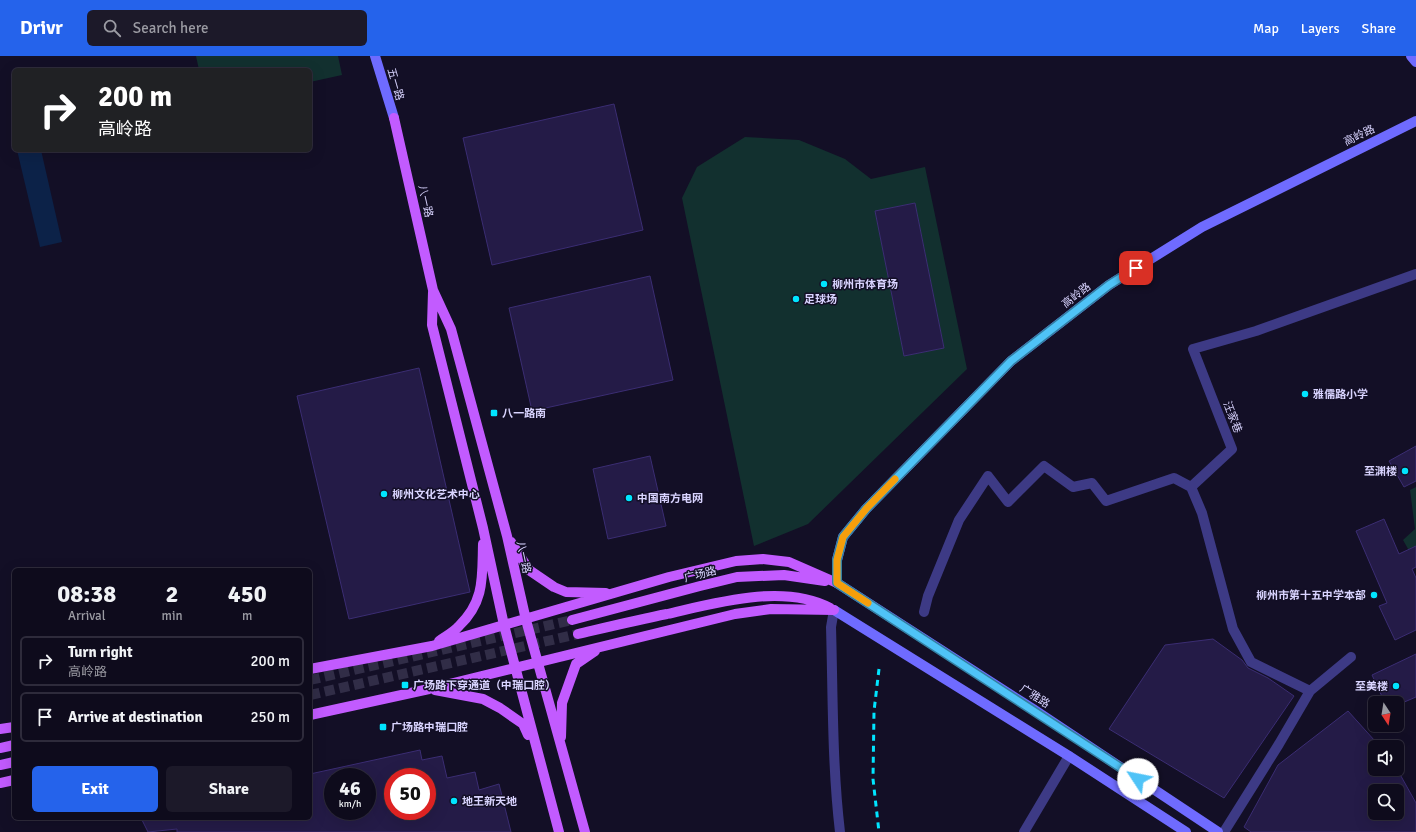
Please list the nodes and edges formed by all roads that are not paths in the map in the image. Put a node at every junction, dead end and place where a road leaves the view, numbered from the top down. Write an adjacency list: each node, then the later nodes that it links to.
1 (375, 56): 4 (main road, 五一路)
2 (1411, 56): 3 (main road)
3 (1416, 62)
4 (394, 118): 7 (main road, 八一路)
5 (1416, 121): 11 (main road, 高岭路)
6 (1416, 274): 8 (street, 汪家巷)
7 (433, 290): 9 (main road, 八一路); 10 (main road, 八一路)
8 (1191, 487): 14 (street); 26 (street)
9 (483, 528): 17 (main road, 八一路); 19 (main road)
10 (507, 536): 12 (main road); 15 (main road, 八一路)
11 (837, 583): 12 (main road); 16 (main road, 广场路); 44 (main road, 广雅路)
12 (622, 592): 15 (main road)
13 (834, 610): 18 (main road); 20 (main road); 33 (main road); 41 (street)
14 (924, 612)
15 (526, 620): 17 (main road); 22 (main road, 八一路)
16 (572, 620)
17 (504, 625): 19 (main road); 23 (main road, 八一路)
18 (578, 634)
19 (432, 646): 24 (main road)
20 (600, 647): 22 (main road); 32 (main road)
21 (1350, 657): 26 (street)
22 (538, 663): 23 (main road); 32 (main road, 八一路)
23 (515, 668): 25 (main road); 34 (main road, 八一路)
24 (312, 669)
25 (429, 689): 27 (main road); 34 (main road)
26 (1310, 691): 45 (street)
27 (312, 715)
28 (12, 727): 29 (main road)
29 (0, 729)
30 (12, 745): 31 (main road)
31 (0, 748)
32 (561, 749): 40 (main road, 八一路)
33 (1070, 756): 42 (street); 43 (main road)
34 (539, 758): 39 (main road, 八一路)
35 (12, 763): 36 (main road)
36 (0, 766)
37 (12, 780): 38 (main road)
38 (0, 783)
39 (559, 832)
40 (584, 832)
41 (840, 832)
42 (1024, 832)
43 (1186, 832)
44 (1218, 832)
45 (1224, 832)

